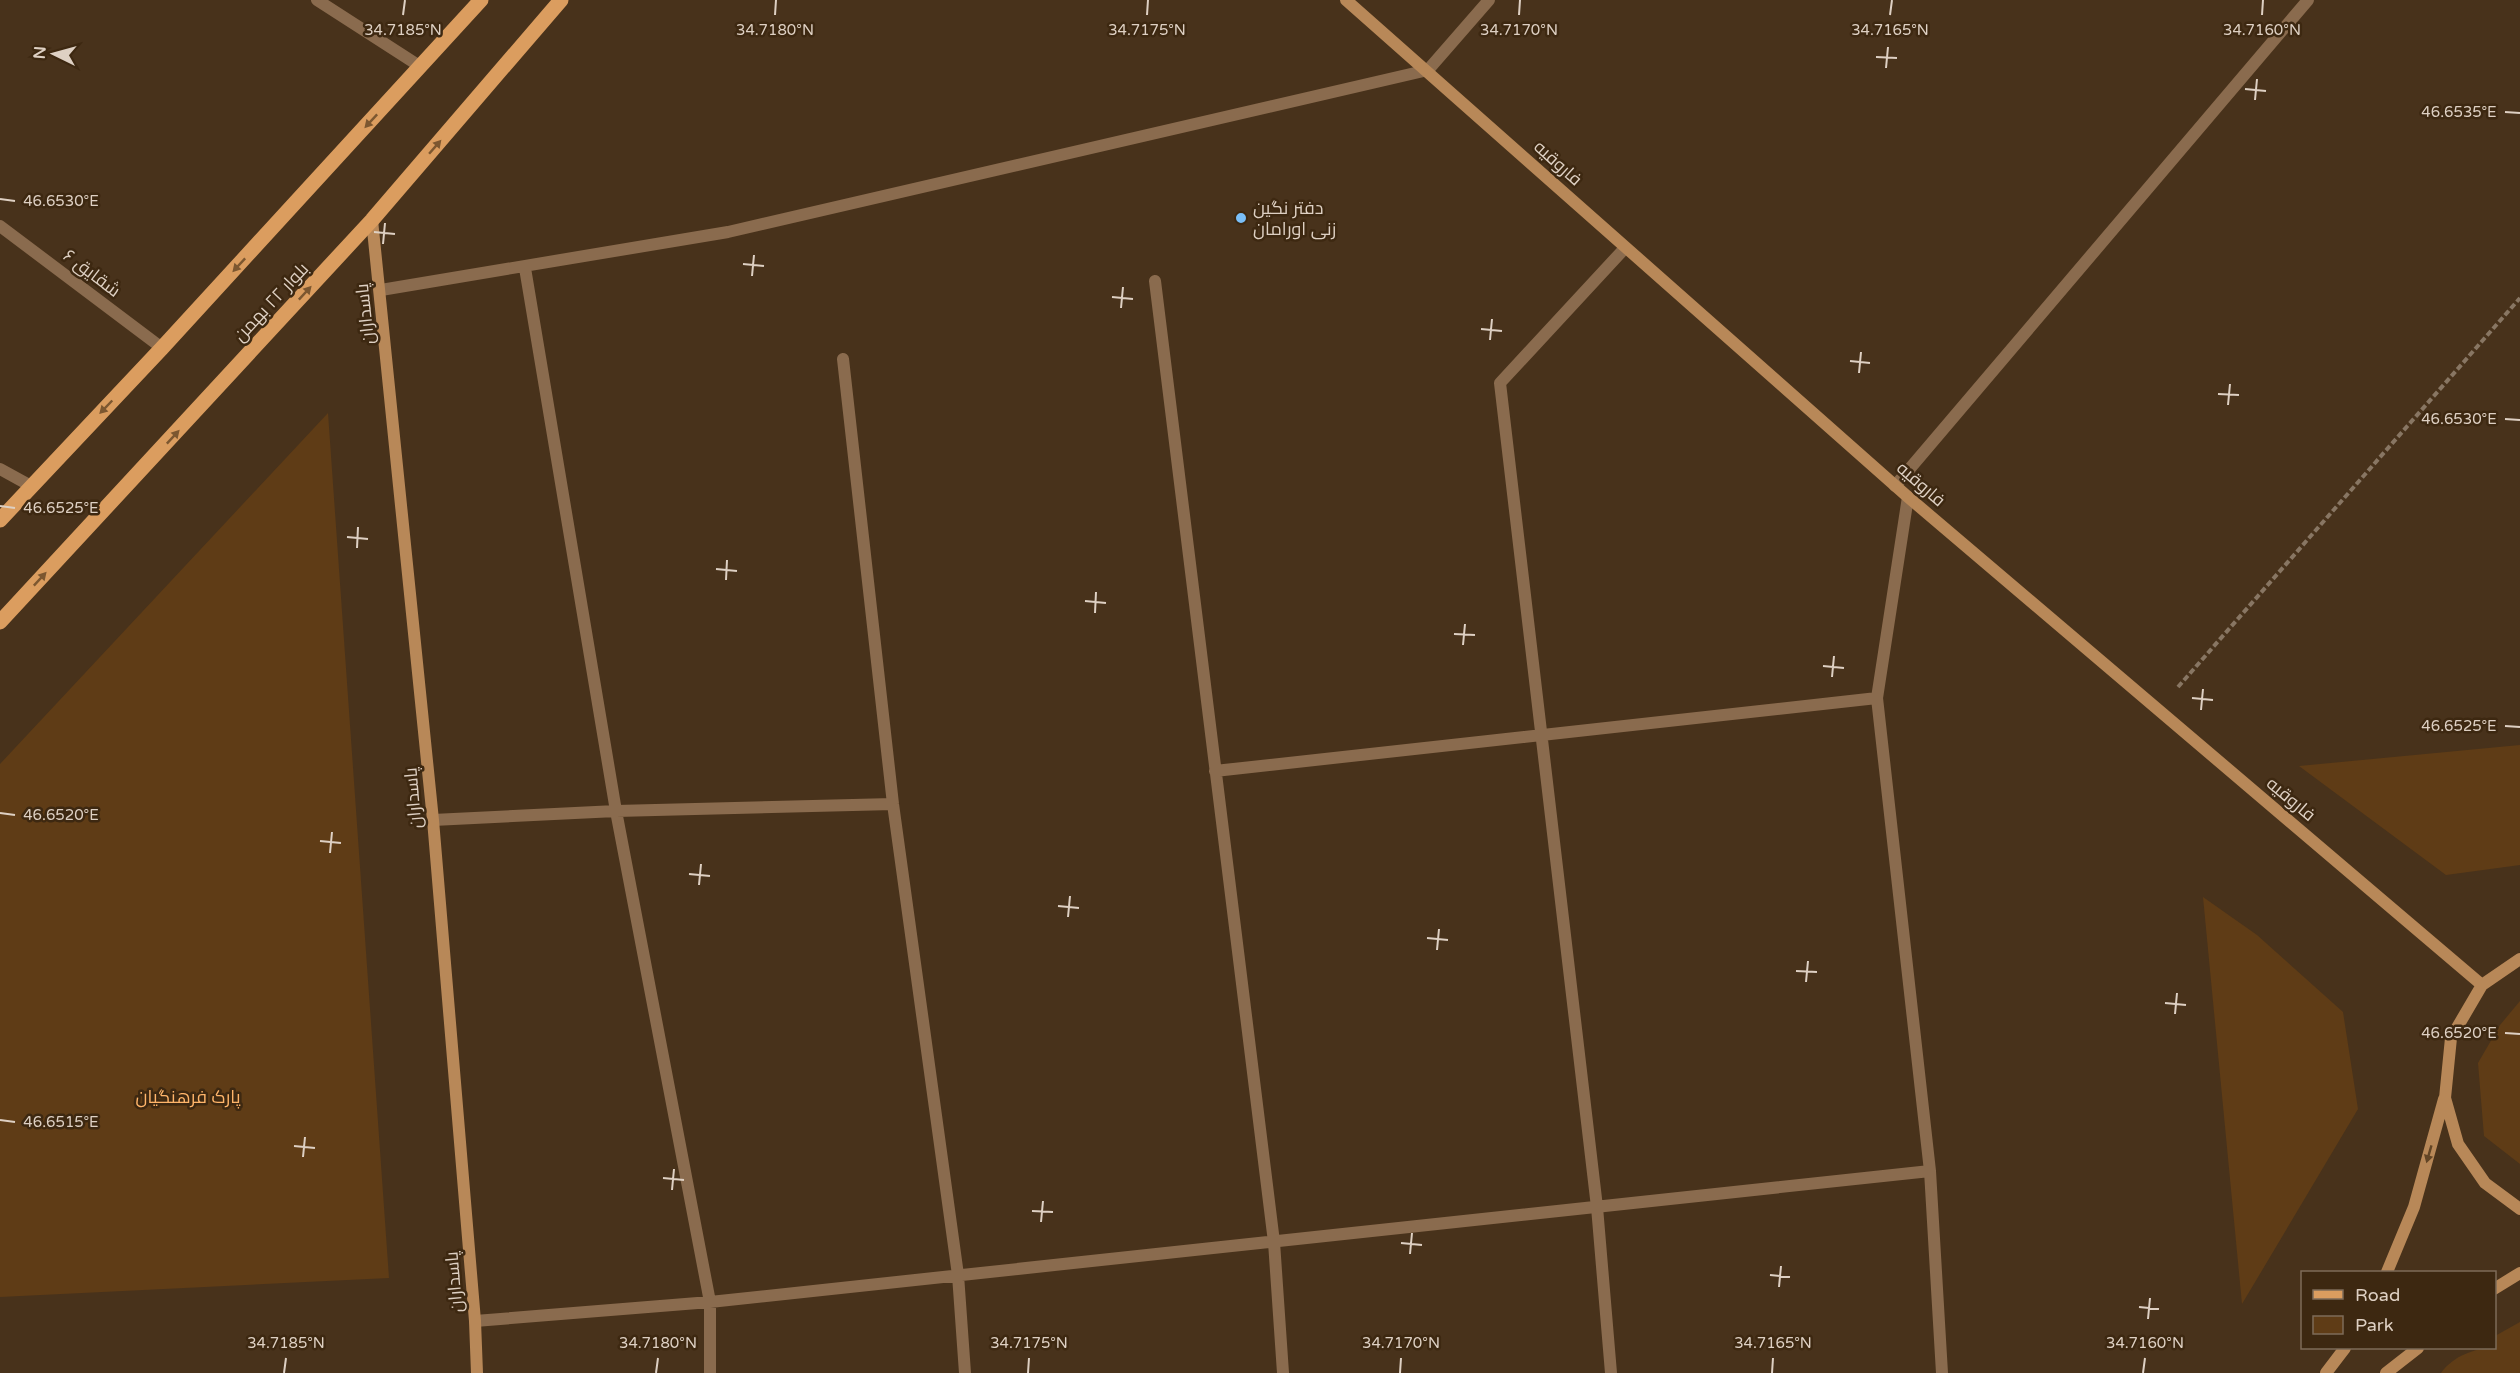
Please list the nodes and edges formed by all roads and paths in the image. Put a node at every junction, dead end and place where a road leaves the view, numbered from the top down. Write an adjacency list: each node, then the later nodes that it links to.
1 (317, 0): 7 (street)
2 (481, 0): 7 (main road)
3 (561, 0): 9 (main road, بلوار ۲۲ بهمن, one-way to 3)
4 (1346, 0): 8 (main road, فاروقیه)
5 (1489, 0): 8 (street)
6 (2308, 0): 20 (street)
7 (421, 68): 16 (main road, one-way to 16)
8 (1428, 70): 11 (main road, فاروقیه); 12 (street)
9 (372, 220): 14 (main road, پاسداران); 23 (main road, بلوار ۲۲ بهمن, one-way to 9)
10 (0, 226): 16 (street, شقایق ۶)
11 (1625, 248): 20 (main road, فاروقیه); 26 (street)
12 (525, 267): 14 (street); 29 (street)
13 (1155, 281): 27 (street)
14 (381, 290): 30 (main road, پاسداران)
15 (2520, 298): 25 (path)
16 (162, 348): 19 (main road, one-way to 19)
17 (843, 359): 28 (street)
18 (0, 469): 19 (street)
19 (31, 486): 22 (main road)
20 (1895, 486): 21 (main road, فاروقیه)
21 (1908, 497): 24 (street); 25 (main road, فاروقیه)
22 (0, 520)
23 (0, 622)
24 (1877, 698): 26 (street); 34 (street)
25 (2158, 710): 32 (main road, فاروقیه)
26 (1542, 736): 27 (street); 35 (street)
27 (1215, 771): 37 (street)
28 (893, 804): 29 (street); 40 (street)
29 (616, 811): 30 (street); 42 (street)
30 (433, 820): 43 (main road, پاسداران)
31 (2520, 959): 32 (main road)
32 (2482, 985): 33 (main road)
33 (2445, 1098): 36 (main road); 38 (main road, one-way to 38)
34 (1930, 1171): 35 (street); 51 (street)
35 (1597, 1207): 37 (street); 50 (street)
36 (2520, 1209)
37 (1274, 1242): 40 (street); 49 (street)
38 (2387, 1271)
39 (2520, 1273): 41 (main road)
40 (958, 1275): 42 (street); 48 (street)
41 (2496, 1288)
42 (710, 1302): 43 (street); 47 (street)
43 (475, 1321): 46 (main road, پاسداران)
44 (2344, 1349): 52 (main road)
45 (2416, 1349): 53 (main road)
46 (477, 1373)
47 (710, 1373)
48 (965, 1373)
49 (1283, 1373)
50 (1611, 1373)
51 (1942, 1373)
52 (2326, 1373)
53 (2386, 1373)

